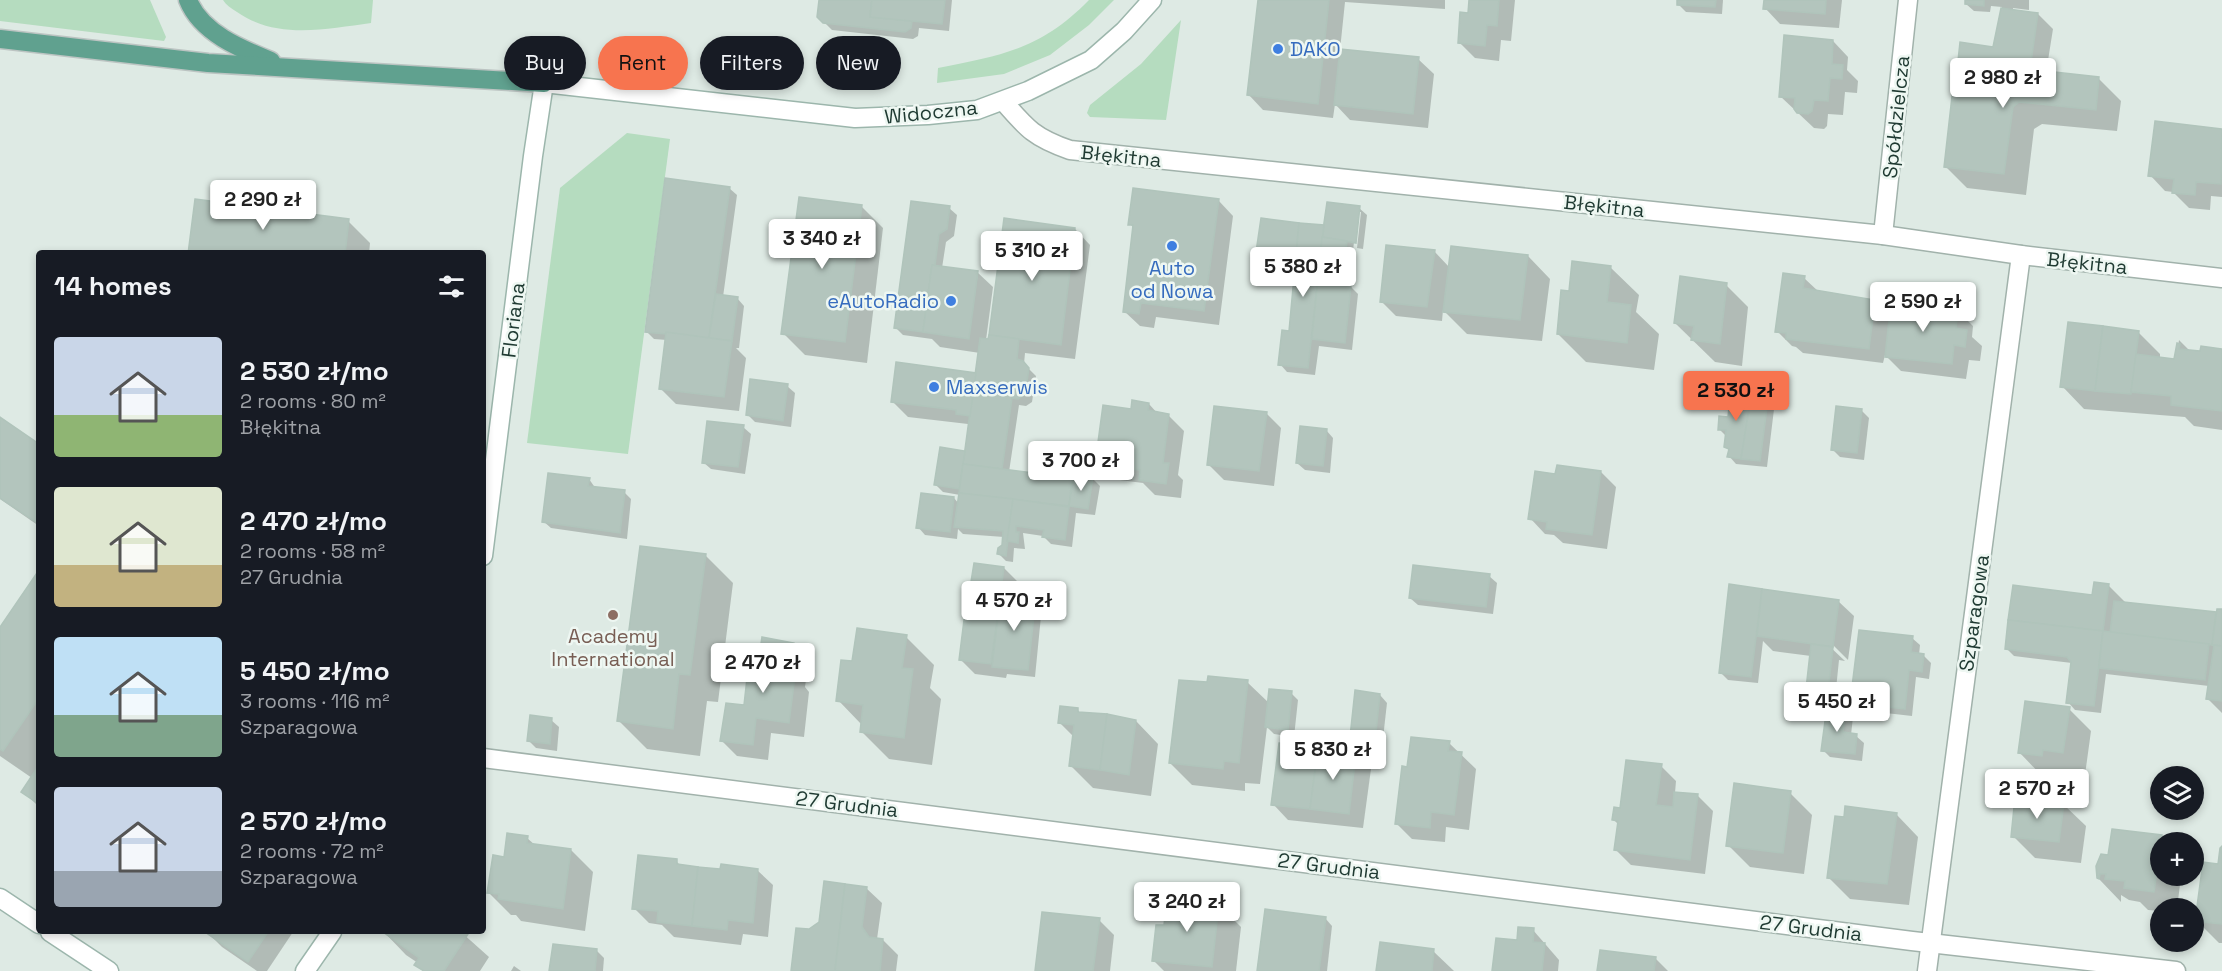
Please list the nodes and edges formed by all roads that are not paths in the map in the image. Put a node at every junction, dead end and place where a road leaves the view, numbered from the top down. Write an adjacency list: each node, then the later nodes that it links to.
1 (188, 0): 5 (main road)
2 (1152, 0): 9 (street, Widoczna)
3 (1908, 0): 10 (street, Spółdzielcza)
4 (0, 39): 5 (main road)
5 (287, 67): 6 (main road)
6 (504, 81)
7 (586, 88): 9 (street, Widoczna)
8 (543, 90): 13 (street, Floriana)
9 (1003, 101): 10 (street, Błękitna)
10 (1883, 235): 11 (street, Błękitna)
11 (2021, 255): 12 (street, Błękitna); 19 (street, Szparagowa)
12 (2222, 278)
13 (486, 532)
14 (486, 758): 19 (street, 27 Grudnia)
15 (0, 898): 16 (street)
16 (36, 922)
17 (53, 934): 20 (street)
18 (331, 934): 21 (street)
19 (1931, 944): 22 (street, Szparagowa); 23 (street, 27 Grudnia)
20 (109, 971)
21 (305, 971)
22 (1928, 971)
23 (2176, 971)

